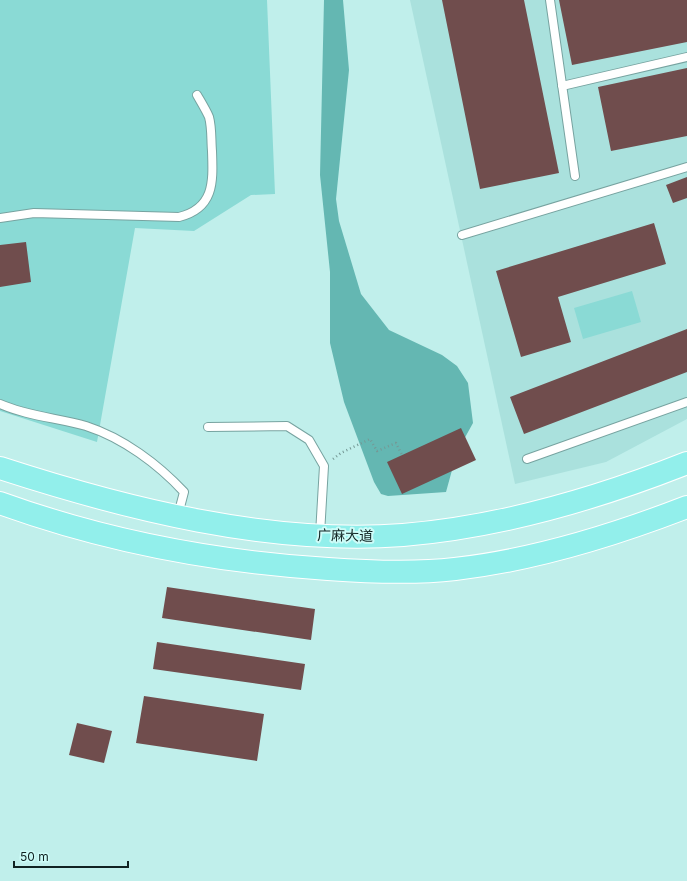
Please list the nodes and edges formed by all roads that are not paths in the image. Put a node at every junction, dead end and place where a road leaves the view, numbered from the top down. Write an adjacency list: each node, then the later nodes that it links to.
1 (550, 0): 3 (lane)
2 (687, 57): 3 (lane)
3 (562, 86): 6 (lane)
4 (198, 95): 7 (lane)
5 (687, 167): 8 (lane)
6 (575, 176)
7 (0, 218)
8 (462, 235)
9 (687, 402): 12 (lane)
10 (0, 404): 17 (lane)
11 (208, 427): 18 (lane)
12 (527, 459)
13 (687, 463): 18 (main road, 广麻大道)
14 (0, 468): 17 (main road, 广麻大道)
15 (0, 502): 16 (main road)
16 (687, 507)
17 (178, 516): 18 (main road, 广麻大道)
18 (320, 534)

